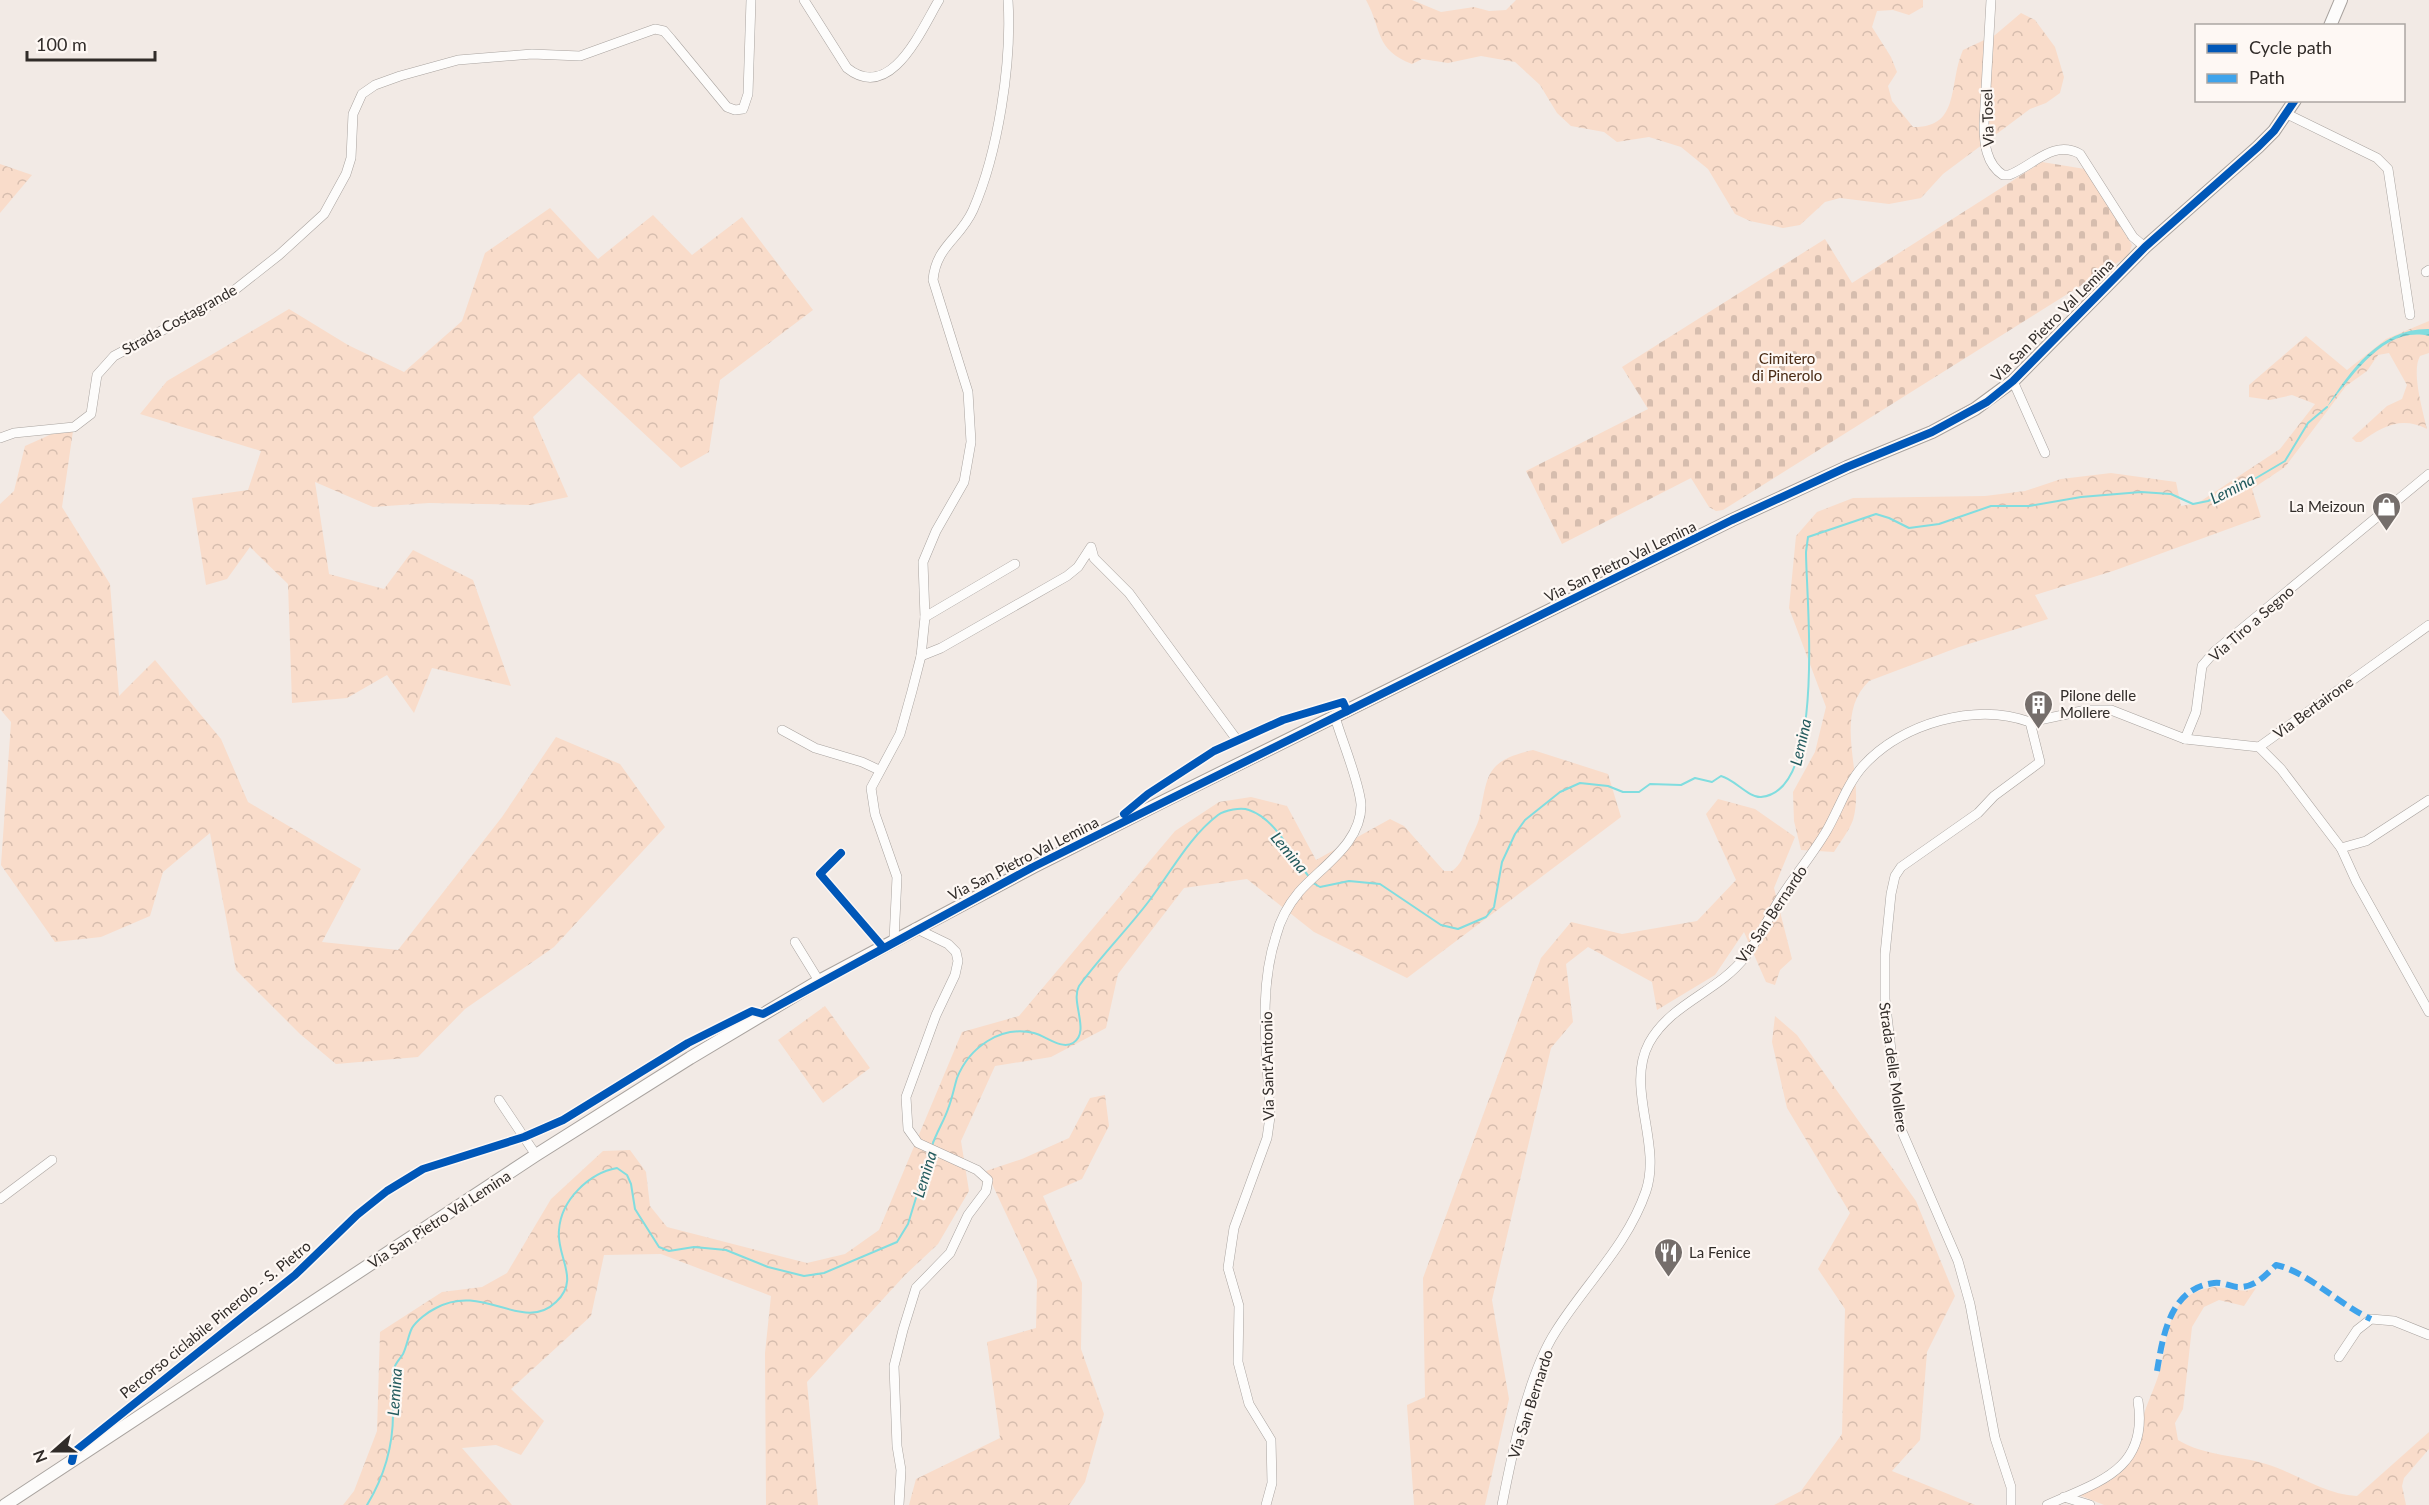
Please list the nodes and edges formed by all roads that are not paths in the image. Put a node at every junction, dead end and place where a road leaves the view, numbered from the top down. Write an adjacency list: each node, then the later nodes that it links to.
1 (752, 0): 13 (street, Strada Costagrande)
2 (804, 0): 3 (street)
3 (939, 0)
4 (1008, 0): 17 (street)
5 (1991, 0): 10 (street, Via Tosel)
6 (2341, 0): 7 (street)
7 (2331, 24)
8 (2294, 102): 9 (street, Via San Pietro Val Lemina)
9 (2287, 114): 10 (street, Via San Pietro Val Lemina); 11 (street)
10 (2145, 248): 12 (street, Via San Pietro Val Lemina)
11 (2410, 315)
12 (2013, 381): 14 (street); 20 (street, Via San Pietro Val Lemina)
13 (0, 438)
14 (2044, 453)
15 (2429, 474): 23 (street, Via Tiro a Segno)
16 (1015, 564): 17 (street)
17 (925, 617): 19 (street)
18 (2429, 625): 25 (street, Via Bertairone)
19 (921, 656): 24 (street); 26 (street)
20 (1335, 717): 30 (street, Via San Pietro Val Lemina); 46 (street, Via Sant'Antonio)
21 (2030, 722): 23 (street); 47 (street, Via San Bernardo); 48 (street, Strada delle Mollere)
22 (782, 730): 26 (street)
23 (2185, 740): 25 (street, Via Bertairone)
24 (1237, 741)
25 (2259, 747): 28 (street)
26 (879, 770): 31 (street)
27 (2429, 800): 28 (street)
28 (2341, 848): 35 (street)
29 (841, 853): 33 (street)
30 (915, 928): 31 (street, Via San Pietro Val Lemina); 45 (street)
31 (894, 940): 33 (street, Via San Pietro Val Lemina)
32 (795, 942): 34 (street)
33 (882, 946): 34 (street, Via San Pietro Val Lemina)
34 (819, 981): 37 (street, Via San Pietro Val Lemina)
35 (2429, 1012)
36 (499, 1100): 37 (street)
37 (536, 1155): 44 (street, Via San Pietro Val Lemina)
38 (52, 1160): 39 (street)
39 (0, 1199)
40 (2429, 1335): 41 (street)
41 (2339, 1357)
42 (2138, 1401): 43 (street)
43 (2064, 1497): 49 (street); 50 (street)
44 (5, 1505)
45 (899, 1505)
46 (1266, 1505)
47 (1502, 1505)
48 (2011, 1505)
49 (2047, 1505)
50 (2090, 1505)

